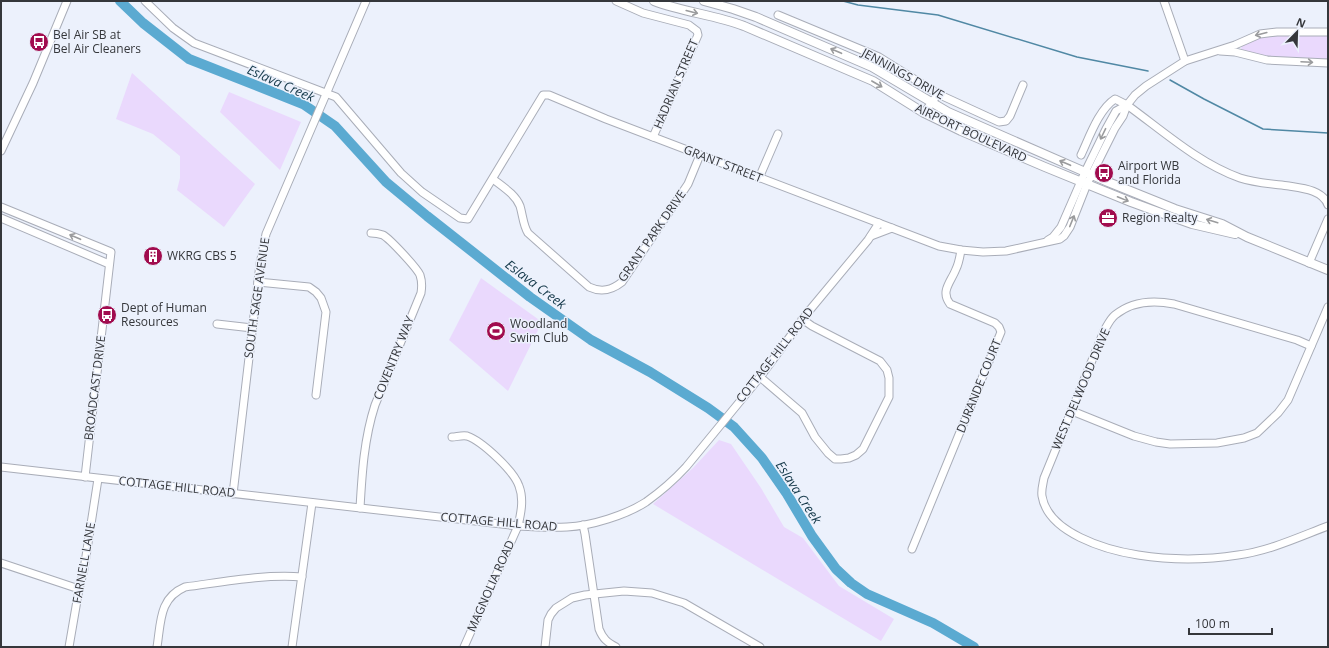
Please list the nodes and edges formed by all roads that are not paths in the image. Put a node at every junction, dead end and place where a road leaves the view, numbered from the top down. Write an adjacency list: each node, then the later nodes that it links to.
1 (67, 1): 21 (street)
2 (145, 1): 14 (street)
3 (366, 1): 14 (street, SOUTH SAGE AVENUE)
4 (616, 1): 20 (street, HADRIAN STREET)
5 (654, 1): 18 (main road, AIRPORT BOULEVARD, one-way to 18)
6 (704, 1): 16 (main road, AIRPORT BOULEVARD, one-way to 6)
7 (1164, 1): 11 (street)
8 (778, 15): 15 (street, JENNINGS DRIVE)
9 (1328, 32): 10 (street, one-way to 10)
10 (1214, 51): 11 (street); 12 (street, one-way to 12)
11 (1186, 61): 17 (street)
12 (1328, 63)
13 (1023, 85): 15 (street, JENNINGS DRIVE)
14 (326, 93): 26 (street, GRANT STREET); 43 (street, SOUTH SAGE AVENUE)
15 (938, 94): 16 (street)
16 (931, 103): 18 (street); 24 (main road, AIRPORT BOULEVARD, one-way to 16)
17 (1127, 105): 23 (street); 24 (street); 28 (street)
18 (924, 113): 27 (main road, AIRPORT BOULEVARD)
19 (778, 134): 25 (street)
20 (653, 137): 22 (street, GRANT STREET); 26 (street, GRANT STREET)
21 (1, 151)
22 (700, 155): 25 (street, GRANT STREET); 26 (street, GRANT PARK DRIVE)
23 (1081, 155)
24 (1088, 173): 27 (street); 37 (main road, AIRPORT BOULEVARD, one-way to 24)
25 (760, 178): 32 (street, GRANT STREET)
26 (493, 179)
27 (1084, 183): 37 (main road, AIRPORT BOULEVARD, one-way to 37); 39 (street, GRANT STREET)
28 (1328, 205)
29 (1, 207): 34 (street)
30 (1, 218): 38 (street)
31 (1328, 219): 40 (street)
32 (879, 223): 33 (street, GRANT STREET); 36 (street, COTTAGE HILL ROAD)
33 (892, 228): 36 (street, COTTAGE HILL ROAD); 39 (street, GRANT STREET)
34 (60, 231): 38 (street); 41 (street, BROADCAST DRIVE, one-way to 34)
35 (371, 232): 58 (street, COVENTRY WAY)
36 (871, 236): 45 (street, COTTAGE HILL ROAD)
37 (1248, 238): 40 (main road, AIRPORT BOULEVARD)
38 (56, 242): 41 (street)
39 (961, 250): 62 (street, DURANDE COURT)
40 (1309, 262): 42 (main road, AIRPORT BOULEVARD)
41 (109, 264): 54 (street, BROADCAST DRIVE)
42 (1328, 270)
43 (258, 282): 47 (street, SOUTH SAGE AVENUE); 50 (street)
44 (1328, 307): 48 (street)
45 (802, 319): 49 (street, COTTAGE HILL ROAD); 49 (street)
46 (217, 324): 47 (street)
47 (252, 328): 56 (street, SOUTH SAGE AVENUE)
48 (1312, 346): 51 (street); 51 (street, WEST DELWOOD DRIVE)
49 (760, 377): 59 (street, COTTAGE HILL ROAD)
50 (316, 394)
51 (1072, 411): 61 (street, WEST DELWOOD DRIVE)
52 (452, 437): 60 (street, MAGNOLIA ROAD)
53 (1, 467): 54 (street, COTTAGE HILL ROAD)
54 (85, 477): 55 (street, COTTAGE HILL ROAD)
55 (98, 479): 56 (street, COTTAGE HILL ROAD); 65 (street, FARNELL LANE)
56 (233, 494): 57 (street, COTTAGE HILL ROAD)
57 (312, 503): 58 (street, COTTAGE HILL ROAD); 64 (street)
58 (360, 508): 60 (street, COTTAGE HILL ROAD)
59 (583, 525): 60 (street, COTTAGE HILL ROAD); 66 (street)
60 (518, 526): 70 (street, MAGNOLIA ROAD)
61 (1328, 526)
62 (912, 549)
63 (1, 563): 65 (street)
64 (302, 577): 68 (street); 69 (street)
65 (79, 589): 67 (street, FARNELL LANE)
66 (594, 593): 71 (street); 72 (street); 73 (street)
67 (69, 647)
68 (157, 647)
69 (292, 647)
70 (464, 647)
71 (545, 647)
72 (616, 647)
73 (760, 647)

